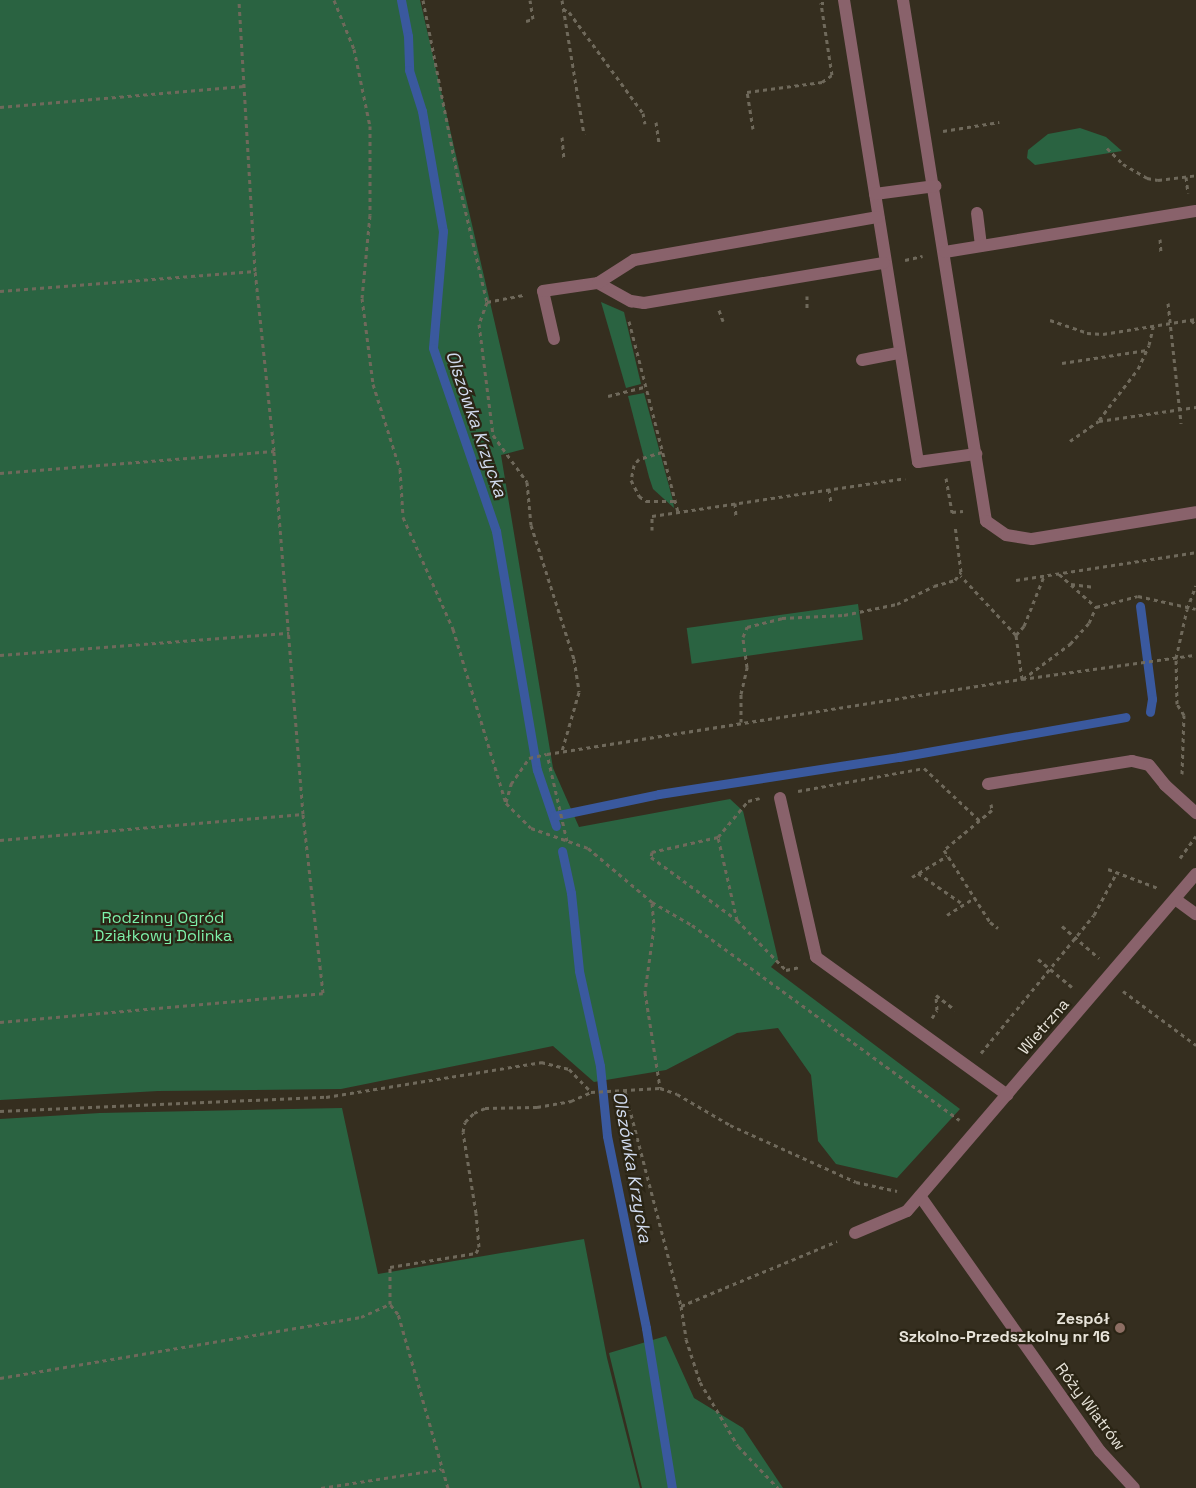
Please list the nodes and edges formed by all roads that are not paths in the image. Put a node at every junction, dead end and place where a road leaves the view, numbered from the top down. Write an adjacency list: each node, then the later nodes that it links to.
1 (844, 0): 4 (street)
2 (903, 0): 3 (street)
3 (934, 186): 4 (street); 9 (street)
4 (875, 194): 7 (street)
5 (1196, 211): 8 (street)
6 (977, 213): 8 (street)
7 (878, 217): 10 (street); 11 (street)
8 (981, 246): 9 (street)
9 (945, 252): 15 (street)
10 (884, 263): 11 (street); 13 (street)
11 (598, 283): 12 (street)
12 (554, 339)
13 (900, 353): 14 (street); 15 (street)
14 (862, 360)
15 (976, 454): 16 (street)
16 (1196, 512)
17 (988, 784): 19 (street)
18 (785, 795): 23 (street)
19 (1196, 812)
20 (1196, 874): 21 (street, Wietrzna)
21 (1175, 899): 22 (street); 23 (street, Wietrzna)
22 (1196, 914)
23 (1007, 1095): 24 (street, Wietrzna)
24 (920, 1196): 25 (street, Wietrzna); 26 (street, Róży Wiatrów)
25 (855, 1234)
26 (1134, 1488)

